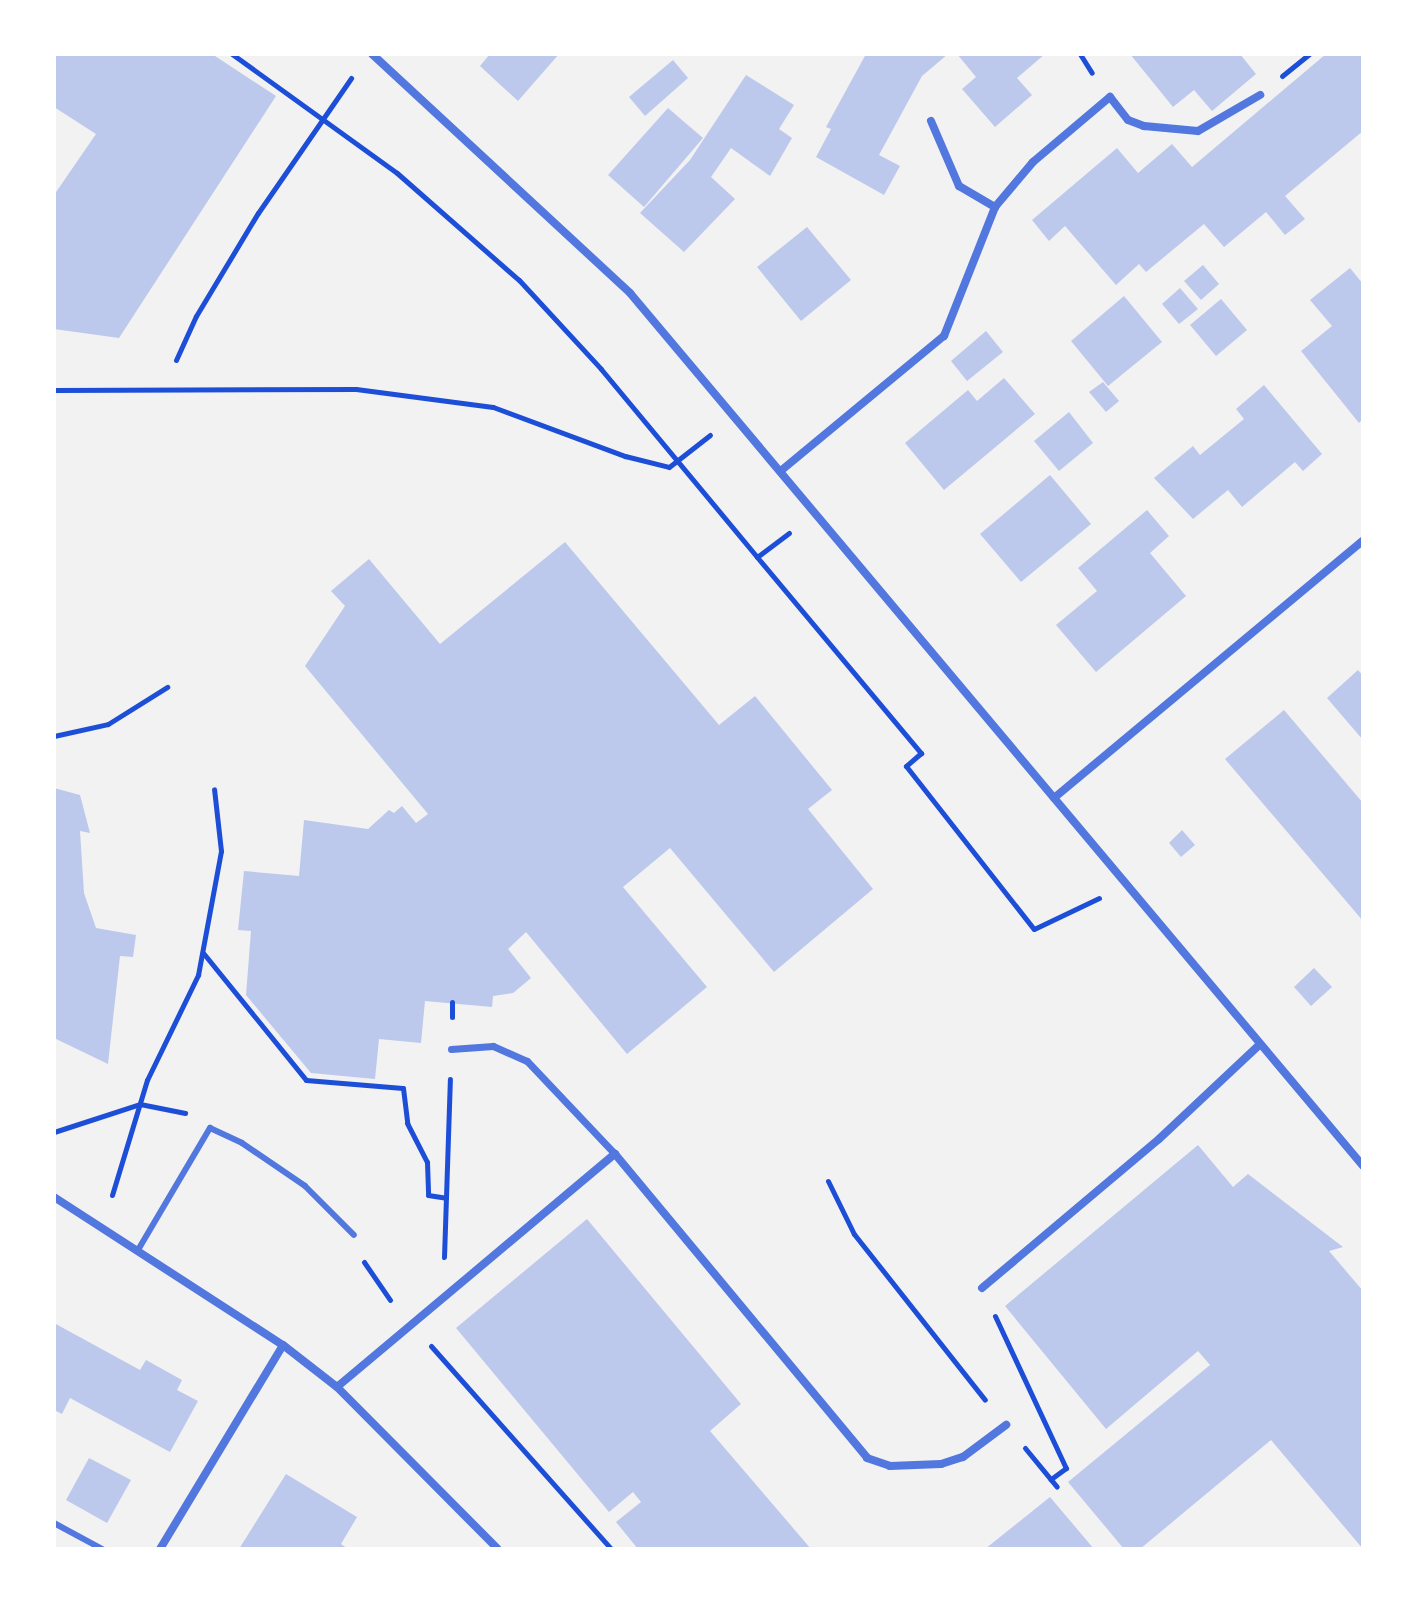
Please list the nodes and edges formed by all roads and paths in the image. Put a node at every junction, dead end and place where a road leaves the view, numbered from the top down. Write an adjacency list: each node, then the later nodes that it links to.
1 (232, 54): 5 (path)
2 (372, 54): 10 (street)
3 (359, 67): 5 (path)
4 (1260, 95): 7 (street)
5 (325, 117): 8 (path); 11 (path)
6 (931, 121): 7 (street)
7 (995, 207): 12 (street)
8 (176, 360)
9 (54, 390): 11 (path)
10 (736, 415): 11 (path); 12 (street)
11 (676, 461): 15 (path)
12 (783, 469): 13 (street)
13 (819, 512): 15 (path); 19 (street)
14 (1363, 541): 19 (street)
15 (757, 557): 20 (path)
16 (167, 687): 17 (path)
17 (54, 736)
18 (214, 789): 21 (path)
19 (1054, 798): 20 (street)
20 (1126, 885): 23 (street)
21 (203, 953): 25 (path); 32 (path)
22 (452, 1002): 24 (path)
23 (1259, 1045): 29 (street); 36 (street)
24 (451, 1049): 28 (street); 32 (path)
25 (140, 1104): 26 (path); 27 (path); 33 (path)
26 (210, 1128): 34 (lane); 35 (lane)
27 (54, 1132)
28 (615, 1154): 37 (street); 41 (street)
29 (1363, 1166)
30 (828, 1181): 41 (path)
31 (54, 1197): 33 (street)
32 (446, 1198): 37 (path)
33 (103, 1227): 35 (street)
34 (354, 1235): 38 (path)
35 (138, 1250): 39 (street)
36 (982, 1288): 42 (path)
37 (443, 1296): 38 (street)
38 (410, 1323): 40 (street); 48 (path)
39 (283, 1345): 40 (street); 46 (street)
40 (337, 1387): 47 (street)
41 (1006, 1425): 42 (path)
42 (1051, 1479): 43 (path)
43 (1057, 1487)
44 (54, 1523): 45 (lane)
45 (102, 1549)
46 (160, 1549)
47 (498, 1549)
48 (611, 1549)

